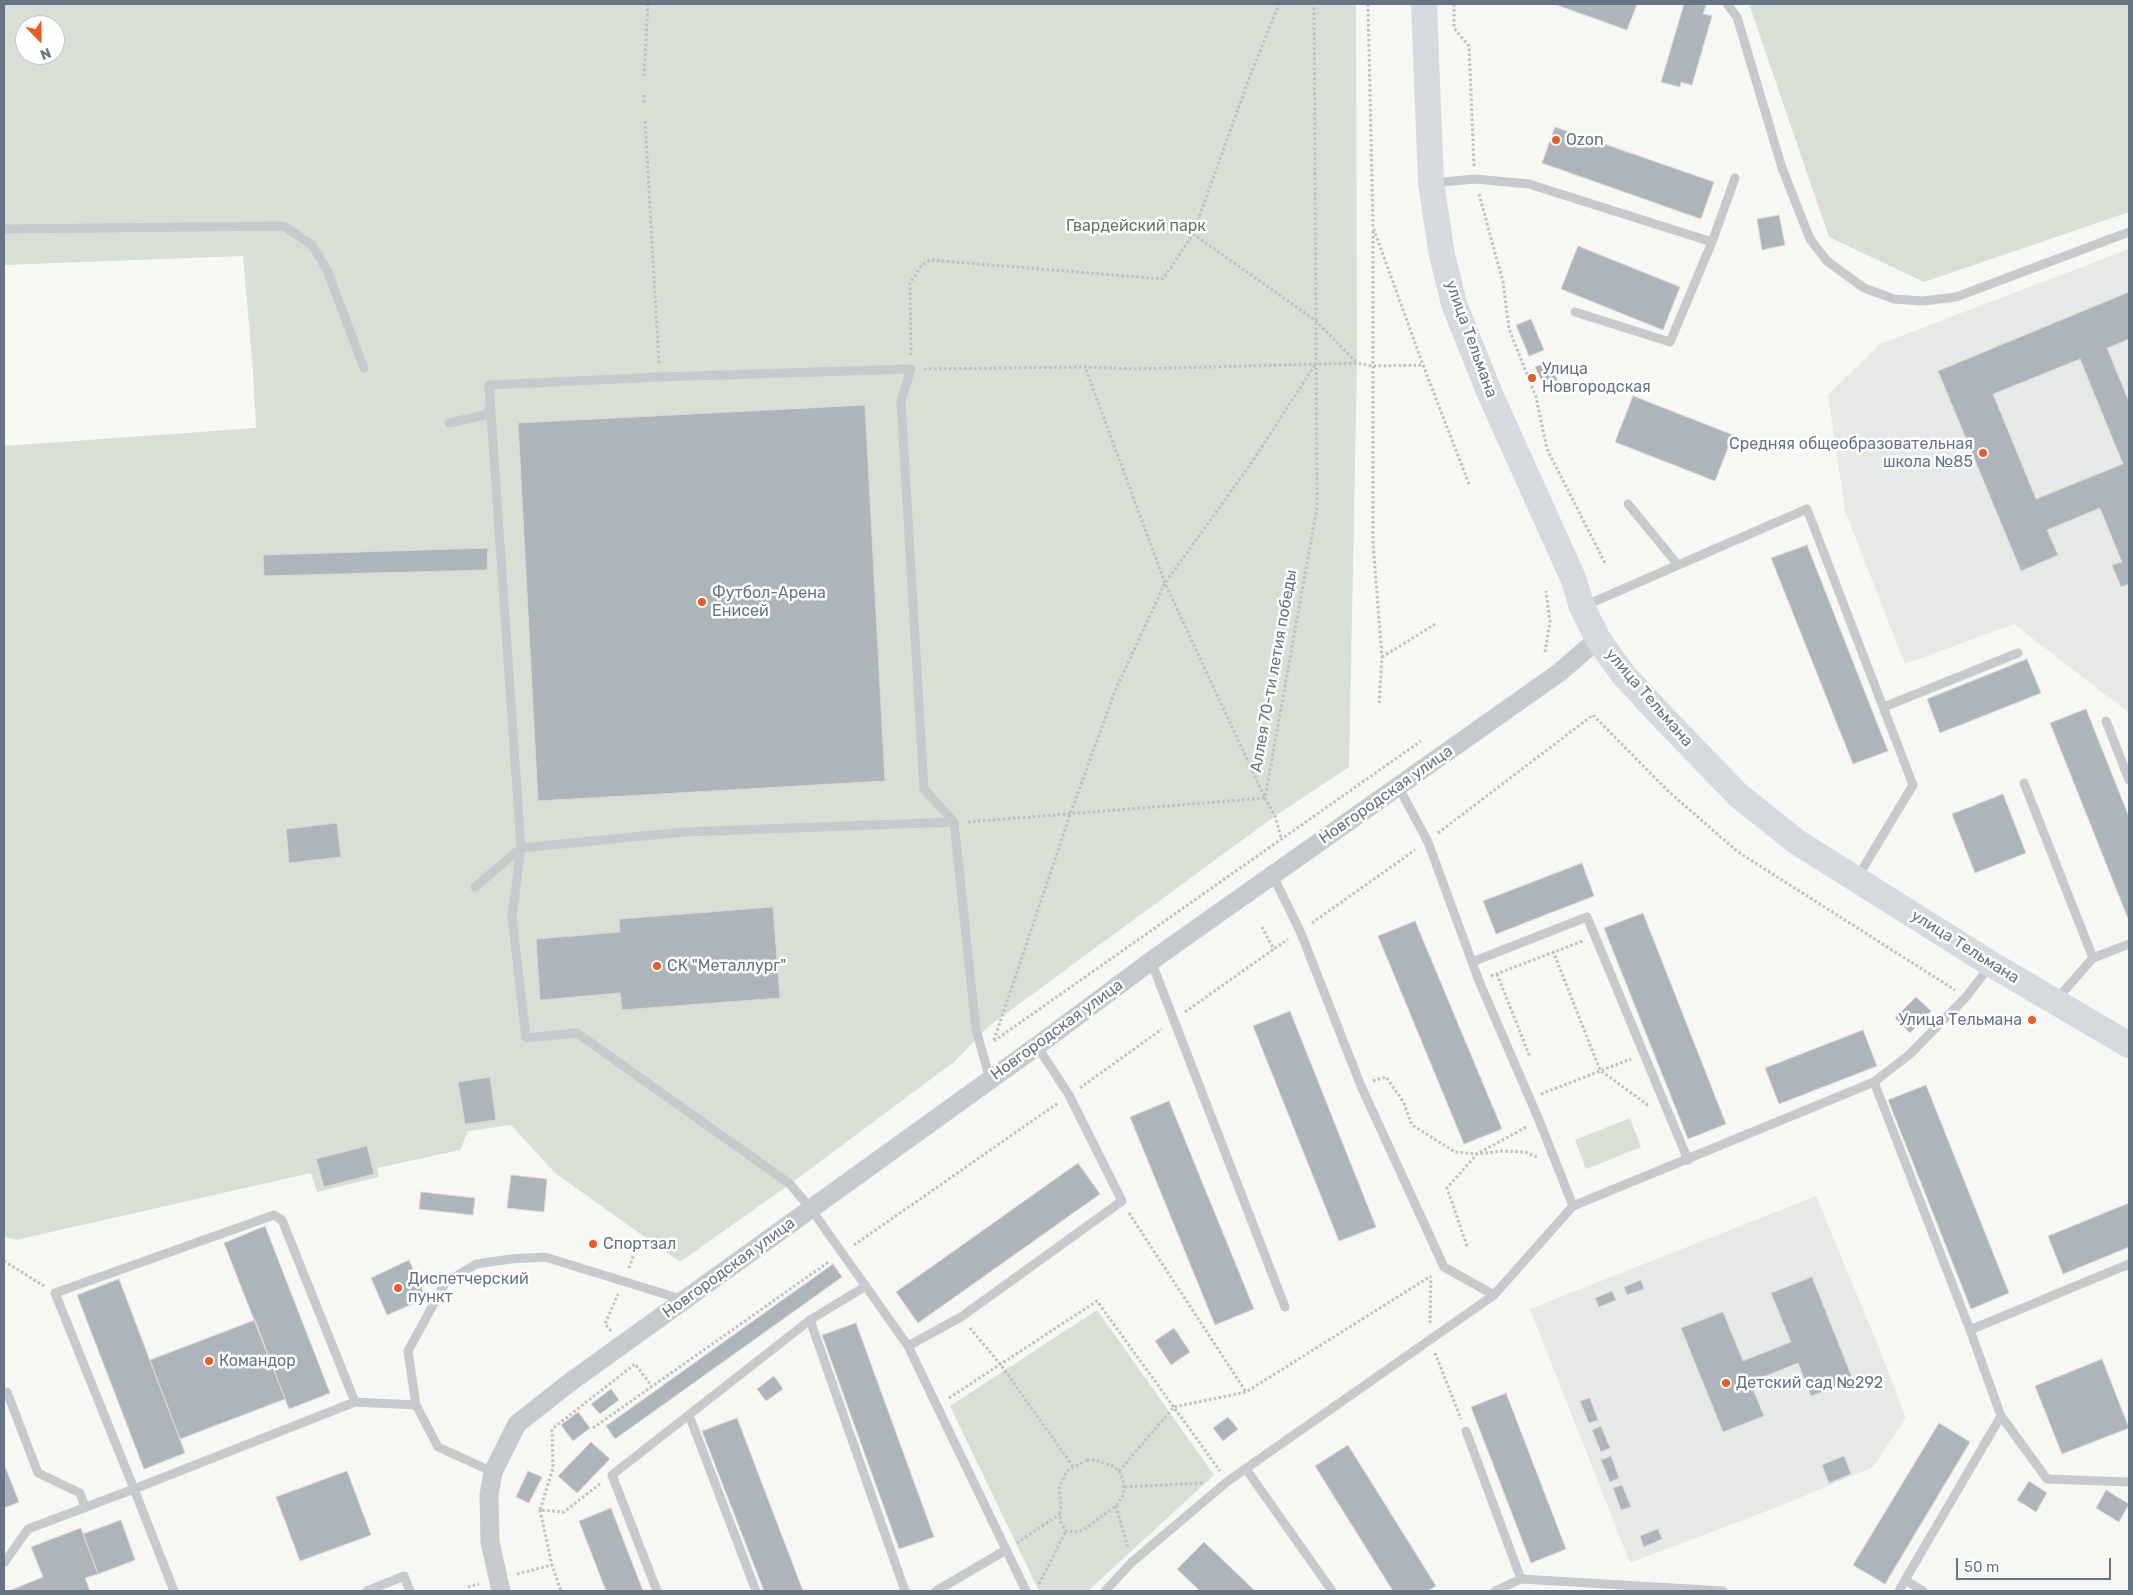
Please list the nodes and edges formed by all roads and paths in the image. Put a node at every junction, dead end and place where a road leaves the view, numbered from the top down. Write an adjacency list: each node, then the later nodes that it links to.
1 (648, 4): 8 (path)
2 (1279, 4): 18 (path)
3 (1314, 4): 21 (path, Аллея 70-ти летия победы)
4 (1368, 4): 15 (path)
5 (1424, 4): 14 (main road, улица Тельмана)
6 (1454, 4): 13 (path)
7 (1727, 4): 17 (lane)
8 (644, 76)
9 (644, 95): 10 (path)
10 (644, 102)
11 (645, 121): 29 (path)
12 (1735, 178): 19 (lane)
13 (1475, 179): 14 (lane); 19 (lane); 34 (path)
14 (1431, 183): 38 (main road, улица Тельмана)
15 (1373, 227): 24 (path); 25 (path)
16 (4, 229): 27 (lane)
17 (2129, 232)
18 (1193, 234): 21 (path); 28 (path)
19 (1712, 242): 20 (lane)
20 (1574, 312)
21 (1315, 320): 22 (path, Аллея 70-ти летия победы); 23 (path)
22 (1316, 364): 23 (path); 26 (path); 36 (path); 51 (path, Аллея 70-ти летия победы)
23 (1357, 364): 25 (path)
24 (1423, 365): 25 (path); 32 (path)
25 (1372, 366): 43 (path)
26 (1085, 367): 28 (path); 36 (path)
27 (364, 368)
28 (911, 369): 29 (lane); 53 (lane)
29 (660, 377): 30 (lane)
30 (489, 414): 31 (lane); 56 (lane)
31 (449, 423)
32 (1469, 484)
33 (1628, 504): 35 (lane)
34 (1606, 564)
35 (1678, 564): 38 (lane); 45 (lane)
36 (1165, 583): 51 (path); 52 (path)
37 (1546, 590): 41 (path)
38 (1582, 607): 40 (main road, улица Тельмана)
39 (1437, 623): 43 (path)
40 (1598, 639): 50 (street, Новгородская улица); 58 (main road, улица Тельмана)
41 (1545, 652)
42 (2018, 653): 45 (lane)
43 (1382, 657): 44 (path)
44 (1379, 705)
45 (1884, 707): 58 (lane)
46 (2106, 721): 48 (lane)
47 (1421, 741): 54 (path)
48 (2129, 780)
49 (2024, 783): 66 (lane)
50 (1398, 786): 55 (lane); 57 (street, Новгородская улица)
51 (1265, 798): 52 (path); 54 (path)
52 (1071, 812): 53 (path); 54 (path)
53 (954, 822): 56 (lane); 80 (lane)
54 (1281, 837)
55 (1428, 842): 61 (path); 68 (lane); 72 (path)
56 (520, 848): 59 (lane); 94 (lane)
57 (1273, 876): 61 (lane); 67 (street, Новгородская улица)
58 (1856, 880): 69 (main road, улица Тельмана)
59 (475, 887)
60 (1262, 927): 64 (path)
61 (1300, 931): 64 (path); 83 (lane)
62 (1595, 936): 65 (path); 68 (lane); 77 (lane)
63 (2129, 944): 66 (lane)
64 (1274, 950): 74 (path)
65 (1554, 952): 70 (path); 79 (path)
66 (2093, 958): 73 (lane)
67 (1151, 961): 74 (lane); 76 (street, Новгородская улица)
68 (1472, 962): 71 (lane)
69 (1991, 964): 72 (lane); 73 (main road, улица Тельмана)
70 (1497, 974): 71 (path); 78 (path)
71 (1479, 981): 86 (lane)
72 (1966, 997): 81 (lane)
73 (2055, 1002): 75 (main road, улица Тельмана)
74 (1173, 1021): 85 (path); 105 (lane)
75 (2129, 1045)
76 (1037, 1046): 80 (street, Новгородская улица); 85 (lane)
77 (1643, 1054): 79 (path); 88 (lane)
78 (1533, 1065)
79 (1600, 1070): 84 (path); 88 (path)
80 (990, 1079): 94 (street, Новгородская улица)
81 (1874, 1082): 90 (lane); 108 (lane)
82 (1540, 1084): 84 (path)
83 (1361, 1086): 89 (path); 103 (lane)
84 (1544, 1093): 86 (path); 87 (path)
85 (1069, 1095): 92 (lane); 97 (path)
86 (1529, 1098): 87 (lane)
87 (1539, 1120): 89 (path); 91 (lane)
88 (1672, 1123): 90 (lane)
89 (1477, 1154): 91 (path); 95 (path)
90 (1688, 1160): 93 (lane)
91 (1558, 1167): 93 (lane)
92 (1122, 1202): 106 (lane); 116 (path)
93 (1572, 1206): 103 (lane)
94 (811, 1210): 97 (lane); 104 (street, Новгородская улица)
95 (1467, 1246)
96 (634, 1254): 100 (path)
97 (842, 1254): 101 (lane); 114 (path)
98 (4, 1261): 102 (path)
99 (2129, 1264): 108 (lane)
100 (623, 1282): 104 (lane); 110 (path); 118 (lane)
101 (866, 1286): 107 (lane); 111 (lane)
102 (55, 1293): 117 (lane); 133 (lane)
103 (1494, 1295): 109 (lane)
104 (684, 1300): 110 (street, Новгородская улица)
105 (1285, 1307)
106 (961, 1317): 111 (lane); 113 (path)
107 (810, 1320): 121 (lane); 153 (lane)
108 (1970, 1330): 122 (lane)
109 (1430, 1340): 116 (path); 124 (path); 126 (lane)
110 (622, 1346): 112 (path); 128 (street, Новгородская улица)
111 (908, 1346): 119 (lane)
112 (635, 1364): 114 (path); 136 (path)
113 (1001, 1365): 119 (path); 120 (path); 125 (path)
114 (651, 1385): 123 (path)
115 (7, 1392): 135 (lane)
116 (1246, 1392): 120 (path)
117 (355, 1402): 118 (lane); 133 (lane)
118 (416, 1405): 128 (lane)
119 (936, 1407): 139 (lane)
120 (1174, 1407): 127 (path); 130 (path)
121 (689, 1415): 129 (lane); 152 (lane)
122 (2001, 1416): 131 (lane); 144 (lane)
123 (594, 1428)
124 (1466, 1431): 143 (lane)
125 (1074, 1468): 127 (path); 137 (path)
126 (1246, 1469): 130 (lane); 158 (lane)
127 (1119, 1471): 132 (path)
128 (493, 1472): 145 (street)
129 (612, 1475): 136 (path); 151 (lane)
130 (1228, 1481): 132 (path); 141 (lane)
131 (2129, 1482)
132 (1125, 1487): 134 (path)
133 (134, 1489): 135 (lane); 147 (lane)
134 (1116, 1506): 138 (path); 141 (path)
135 (85, 1507): 140 (lane)
136 (540, 1510): 142 (path)
137 (1060, 1514): 138 (path); 139 (path)
138 (1066, 1531): 156 (path)
139 (1006, 1550): 154 (lane); 155 (lane)
140 (4, 1562)
141 (1132, 1562): 157 (lane)
142 (552, 1565): 145 (path); 150 (path)
143 (1521, 1579): 159 (lane); 160 (lane)
144 (1905, 1580): 161 (lane); 162 (lane)
145 (499, 1585): 146 (path)
146 (468, 1587)
147 (174, 1591)
148 (367, 1591): 149 (lane)
149 (410, 1591)
150 (561, 1591)
151 (657, 1591)
152 (756, 1591)
153 (905, 1591)
154 (936, 1591)
155 (1026, 1591)
156 (1035, 1591)
157 (1105, 1591)
158 (1332, 1591)
159 (1495, 1591)
160 (1723, 1591)
161 (1899, 1591)
162 (1923, 1591)

